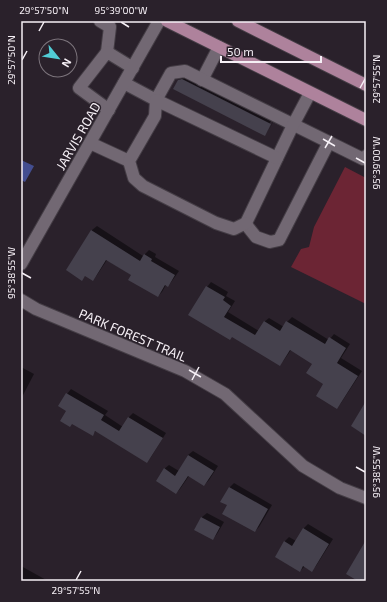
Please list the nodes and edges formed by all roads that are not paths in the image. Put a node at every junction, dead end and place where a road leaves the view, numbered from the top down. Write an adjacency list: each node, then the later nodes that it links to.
1 (159, 21): 7 (street, JARVIS ROAD)
2 (167, 21): 5 (main road)
3 (238, 21): 10 (main road)
4 (107, 23): 6 (street)
5 (219, 47): 8 (street); 11 (main road)
6 (107, 52): 7 (street); 13 (street)
7 (133, 68): 9 (street, JARVIS ROAD)
8 (202, 80): 12 (street); 15 (street)
9 (124, 83): 12 (street); 13 (street, JARVIS ROAD)
10 (366, 85)
11 (310, 93): 14 (main road); 15 (street)
12 (156, 100): 19 (street); 20 (street)
13 (109, 110): 17 (street, JARVIS ROAD)
14 (366, 120)
15 (293, 125): 16 (street); 19 (street)
16 (329, 142): 18 (street); 21 (street)
17 (90, 143): 20 (street); 22 (street, JARVIS ROAD)
18 (366, 156)
19 (277, 158): 21 (street)
20 (129, 162): 21 (street)
21 (246, 223)
22 (21, 264)
23 (21, 300): 24 (street, PARK FOREST TRAIL)
24 (366, 498)

